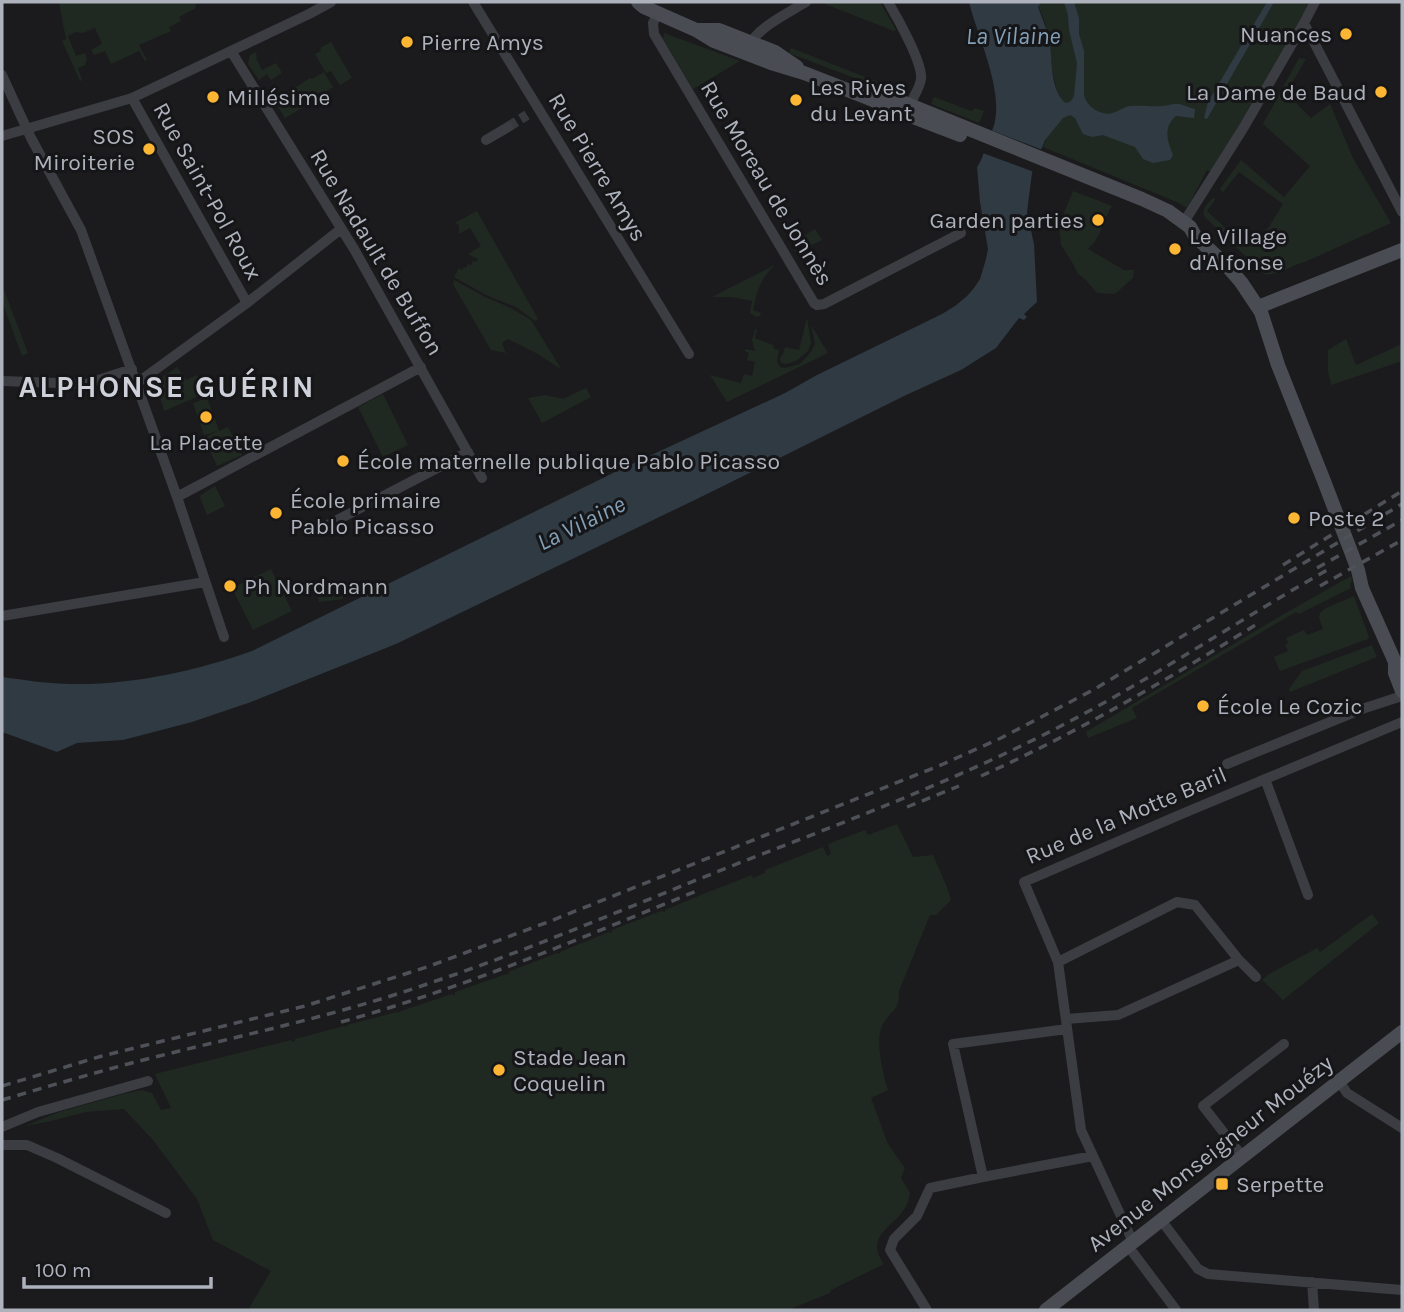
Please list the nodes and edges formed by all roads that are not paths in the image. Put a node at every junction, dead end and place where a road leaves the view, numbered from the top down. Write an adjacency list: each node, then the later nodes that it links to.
1 (331, 2): 10 (street)
2 (472, 2): 15 (street, Rue Pierre Amys)
3 (638, 2): 7 (main road)
4 (806, 2): 9 (street)
5 (888, 2): 14 (street)
6 (1315, 2): 8 (street)
7 (653, 7): 9 (main road); 26 (street, Rue Moreau de Jonnès)
8 (1304, 23): 23 (street); 24 (street)
9 (748, 48): 13 (main road)
10 (231, 51): 12 (street); 25 (street, Rue Nadault de Buffon)
11 (2, 75): 18 (street)
12 (132, 99): 18 (street); 29 (street, Rue Saint-Pol Roux)
13 (873, 100): 14 (main road); 20 (main road)
14 (910, 105): 20 (main road)
15 (538, 108): 16 (street); 31 (street, Rue Pierre Amys)
16 (527, 115)
17 (508, 127): 21 (street)
18 (26, 129): 19 (street); 33 (street)
19 (2, 136)
20 (981, 138): 22 (main road)
21 (485, 140)
22 (1039, 161): 24 (main road); 27 (main road)
23 (1402, 212)
24 (1184, 222): 27 (main road)
25 (341, 229): 29 (street); 32 (street, Rue Nadault de Buffon)
26 (961, 233)
27 (1195, 236): 30 (main road)
28 (1402, 250): 30 (main road)
29 (247, 303): 35 (street)
30 (1258, 307): 43 (main road)
31 (689, 354)
32 (421, 367): 36 (street, Rue Nadault de Buffon); 38 (street)
33 (132, 369): 34 (street); 35 (street)
34 (2, 382)
35 (137, 383): 38 (street)
36 (468, 452): 37 (street, Rue Nadault de Buffon); 39 (street)
37 (482, 478)
38 (177, 497): 40 (street)
39 (320, 529)
40 (205, 582): 41 (street); 42 (street)
41 (2, 616)
42 (224, 637)
43 (1399, 665): 44 (main road)
44 (1402, 694): 46 (street)
45 (1402, 723): 47 (street, Rue de la Motte Baril)
46 (1227, 764)
47 (1265, 779): 48 (street); 50 (street, Rue de la Motte Baril)
48 (1308, 895)
49 (1239, 960): 50 (street); 51 (street); 52 (street)
50 (1058, 962): 52 (street, Rue de la Motte Baril)
51 (1256, 977)
52 (1067, 1024): 60 (street, Rue de la Motte Baril); 62 (street)
53 (1402, 1032): 56 (main road, Avenue Monseigneur Mouézy)
54 (1284, 1044): 61 (street)
55 (148, 1081): 57 (street)
56 (1339, 1081): 58 (street); 61 (main road, Avenue Monseigneur Mouézy)
57 (2, 1127)
58 (1402, 1128)
59 (2, 1145): 63 (street)
60 (1093, 1156): 62 (street); 65 (street, Rue de la Motte Baril)
61 (1242, 1156): 64 (main road, Avenue Monseigneur Mouézy)
62 (983, 1177): 68 (street)
63 (166, 1213)
64 (1161, 1220): 65 (main road, Avenue Monseigneur Mouézy); 66 (street)
65 (1131, 1244): 69 (main road, Avenue Monseigneur Mouézy); 70 (street, Rue de la Motte Baril)
66 (1312, 1282): 67 (street); 71 (street)
67 (1402, 1290)
68 (927, 1310)
69 (1046, 1310)
70 (1176, 1310)
71 (1314, 1310)

